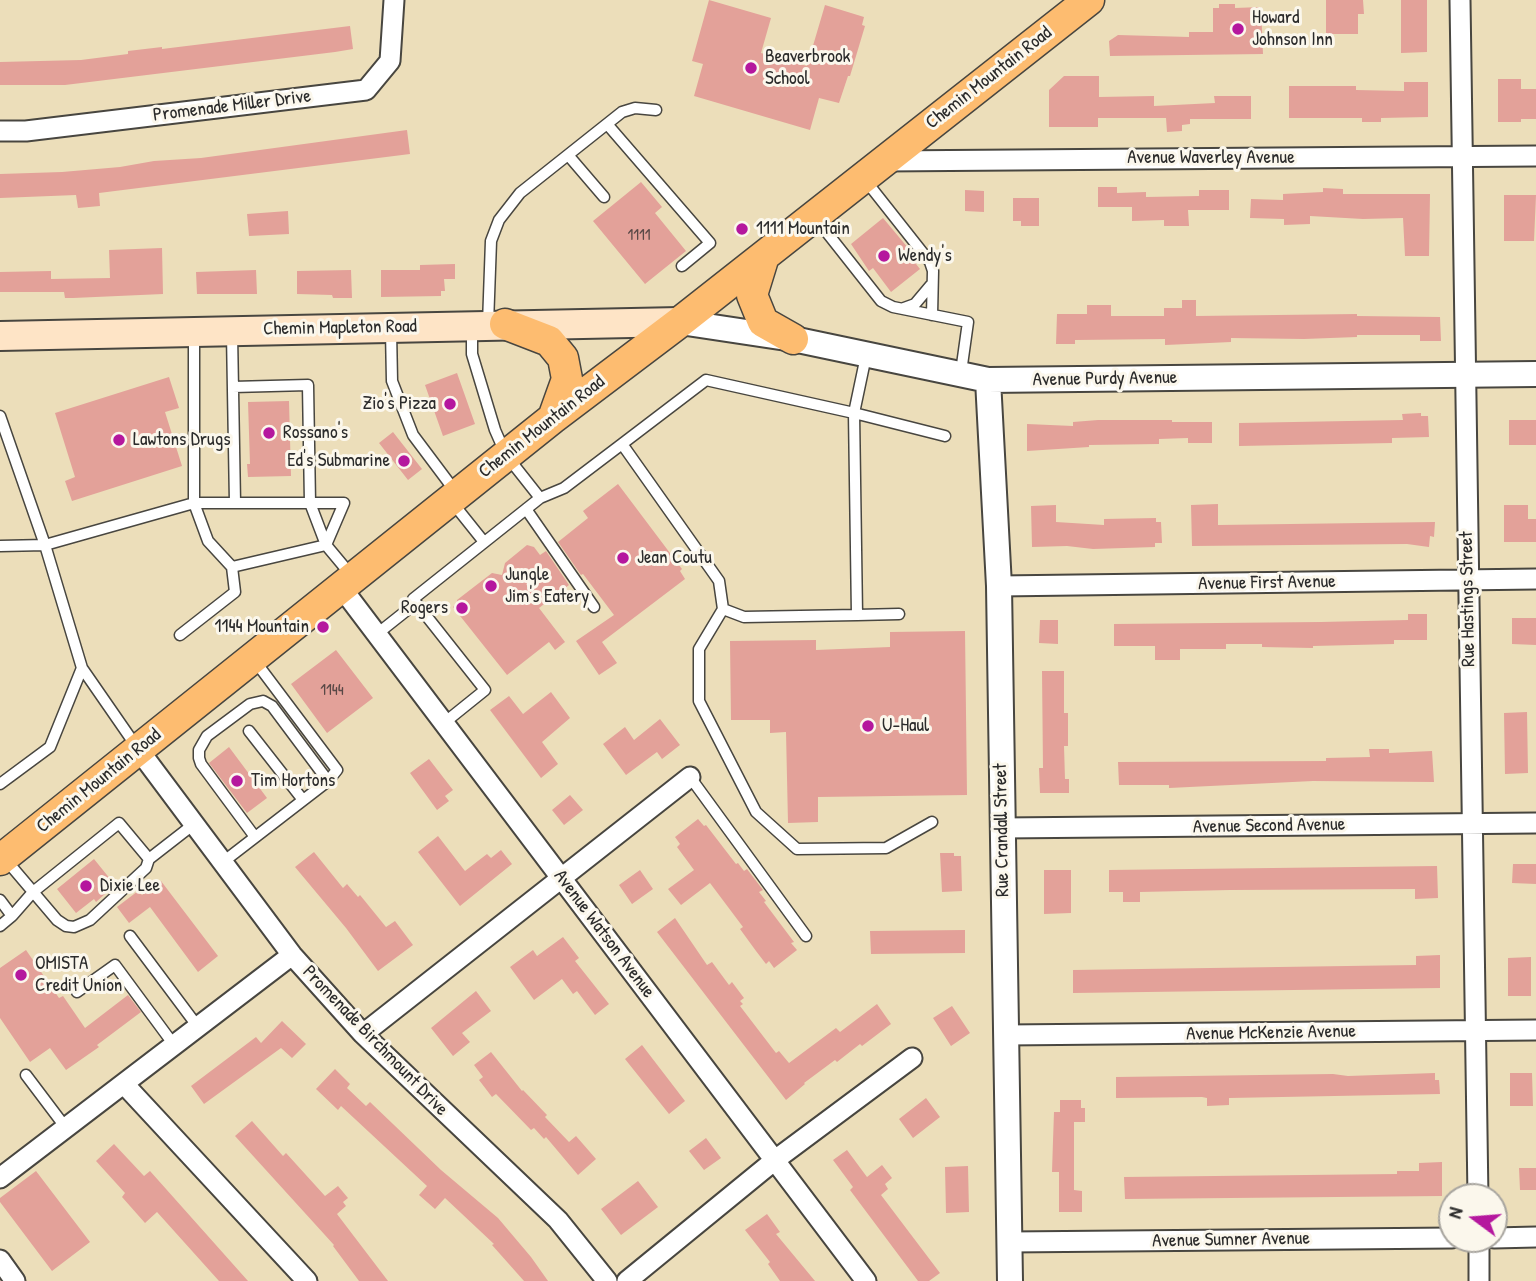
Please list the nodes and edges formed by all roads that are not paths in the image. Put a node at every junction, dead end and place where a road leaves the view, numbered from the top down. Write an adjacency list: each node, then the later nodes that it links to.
1 (394, 0): 6 (street, Promenade Miller Drive)
2 (1089, 0): 10 (main road, Chemin Mountain Road)
3 (1460, 0): 9 (street, Rue Hastings Street)
4 (656, 110): 5 (lane)
5 (607, 124): 7 (lane); 14 (lane)
6 (0, 131)
7 (568, 155): 11 (lane); 19 (lane)
8 (1536, 156): 9 (street, Avenue Waverley Avenue)
9 (1462, 157): 10 (street, Avenue Waverley Avenue); 26 (street, Rue Hastings Street)
10 (875, 169): 12 (main road, Chemin Mountain Road); 15 (lane)
11 (604, 197)
12 (815, 216): 13 (main road, Chemin Mountain Road); 16 (lane)
13 (764, 256): 18 (main road, Chemin Mountain Road); 24 (main road)
14 (682, 266)
15 (933, 282): 16 (lane); 17 (lane)
16 (900, 308): 17 (lane)
17 (932, 315): 28 (lane)
18 (681, 321): 19 (main road, Chemin Mapleton Road); 24 (street, Avenue Purdy Avenue); 33 (main road, Chemin Mountain Road)
19 (488, 324): 20 (main road, Chemin Mapleton Road); 33 (main road); 36 (lane)
20 (391, 327): 21 (main road, Chemin Mapleton Road); 37 (lane)
21 (232, 330): 22 (main road, Chemin Mapleton Road); 30 (lane)
22 (194, 332): 23 (main road, Chemin Mapleton Road); 39 (lane)
23 (0, 336)
24 (793, 339): 25 (street, Avenue Purdy Avenue)
25 (866, 356): 28 (street, Avenue Purdy Avenue); 31 (lane)
26 (1464, 374): 27 (street, Avenue Purdy Avenue); 29 (street, Avenue Purdy Avenue); 49 (street, Rue Hastings Street)
27 (1536, 374)
28 (960, 376): 29 (street, Avenue Purdy Avenue)
29 (988, 380): 51 (street, Rue Crandall Street)
30 (233, 387): 40 (lane); 41 (lane)
31 (854, 413): 34 (lane); 35 (lane); 56 (lane)
32 (0, 416): 44 (lane)
33 (553, 418): 36 (main road, Chemin Mountain Road)
34 (945, 436)
35 (622, 444): 38 (lane); 54 (lane)
36 (506, 455): 37 (main road, Chemin Mountain Road); 38 (lane)
37 (454, 497): 43 (lane); 50 (main road, Chemin Mountain Road)
38 (540, 498): 42 (lane)
39 (194, 503): 40 (lane); 44 (lane); 47 (lane)
40 (235, 503): 41 (lane)
41 (310, 503): 45 (lane); 45 (lane)
42 (526, 509): 43 (lane); 53 (lane)
43 (484, 542): 52 (lane)
44 (45, 545): 46 (lane); 60 (lane)
45 (326, 545): 47 (lane); 50 (lane)
46 (0, 546)
47 (232, 567): 58 (lane)
48 (1536, 579): 49 (street, Avenue First Avenue)
49 (1468, 581): 51 (street, Avenue First Avenue); 72 (street, Rue Hastings Street)
50 (347, 582): 57 (street, Avenue Watson Avenue); 59 (main road, Chemin Mountain Road)
51 (999, 586): 73 (street, Rue Crandall Street)
52 (416, 603): 57 (lane); 61 (lane)
53 (594, 607)
54 (723, 609): 56 (lane); 69 (lane)
55 (899, 614): 56 (lane)
56 (857, 615)
57 (377, 634): 61 (street, Avenue Watson Avenue)
58 (180, 635)
59 (253, 657): 63 (main road, Chemin Mountain Road); 66 (lane)
60 (82, 668): 63 (lane); 64 (lane)
61 (444, 723): 78 (street, Avenue Watson Avenue)
62 (249, 731): 68 (lane)
63 (138, 749): 71 (street, Promenade Birchmount Drive); 75 (main road, Chemin Mountain Road)
64 (6, 775): 67 (lane)
65 (690, 777): 78 (street); 84 (lane)
66 (328, 781): 68 (lane); 74 (lane)
67 (0, 785)
68 (303, 800): 74 (lane)
69 (932, 822)
70 (1536, 823): 72 (street, Avenue Second Avenue)
71 (194, 824): 76 (lane); 77 (street, Promenade Birchmount Drive)
72 (1471, 824): 73 (street, Avenue Second Avenue); 89 (street, Rue Hastings Street)
73 (1002, 828): 91 (street, Rue Crandall Street)
74 (255, 837): 77 (lane)
75 (2, 858): 79 (lane)
76 (149, 859): 79 (lane); 79 (lane)
77 (223, 862): 85 (street, Promenade Birchmount Drive)
78 (560, 877): 90 (street); 97 (street, Avenue Watson Avenue)
79 (33, 892): 81 (lane)
80 (0, 900): 81 (lane)
81 (12, 916): 82 (lane)
82 (0, 926)
83 (130, 936): 87 (lane)
84 (806, 936)
85 (292, 955): 87 (street); 90 (street, Promenade Birchmount Drive)
86 (78, 992): 92 (lane)
87 (198, 1027): 92 (street)
88 (1536, 1030): 89 (street, Avenue McKenzie Avenue)
89 (1475, 1031): 91 (street, Avenue McKenzie Avenue); 99 (street, Rue Hastings Street)
90 (363, 1034): 108 (street, Promenade Birchmount Drive)
91 (1006, 1035): 103 (street, Rue Crandall Street)
92 (174, 1045): 95 (street)
93 (912, 1058): 97 (street)
94 (26, 1076): 96 (lane)
95 (124, 1084): 96 (street); 107 (street)
96 (66, 1128): 98 (street)
97 (775, 1160): 109 (street); 110 (street, Avenue Watson Avenue)
98 (0, 1178)
99 (1478, 1183)
100 (1536, 1237): 102 (street)
101 (1438, 1238): 103 (street, Avenue Sumner Avenue)
102 (1508, 1238)
103 (1010, 1242): 111 (street, Rue Crandall Street)
104 (1479, 1253): 112 (street)
105 (0, 1260): 106 (street)
106 (16, 1281)
107 (307, 1281)
108 (607, 1281)
109 (627, 1281)
110 (866, 1281)
111 (1010, 1281)
112 (1479, 1281)

